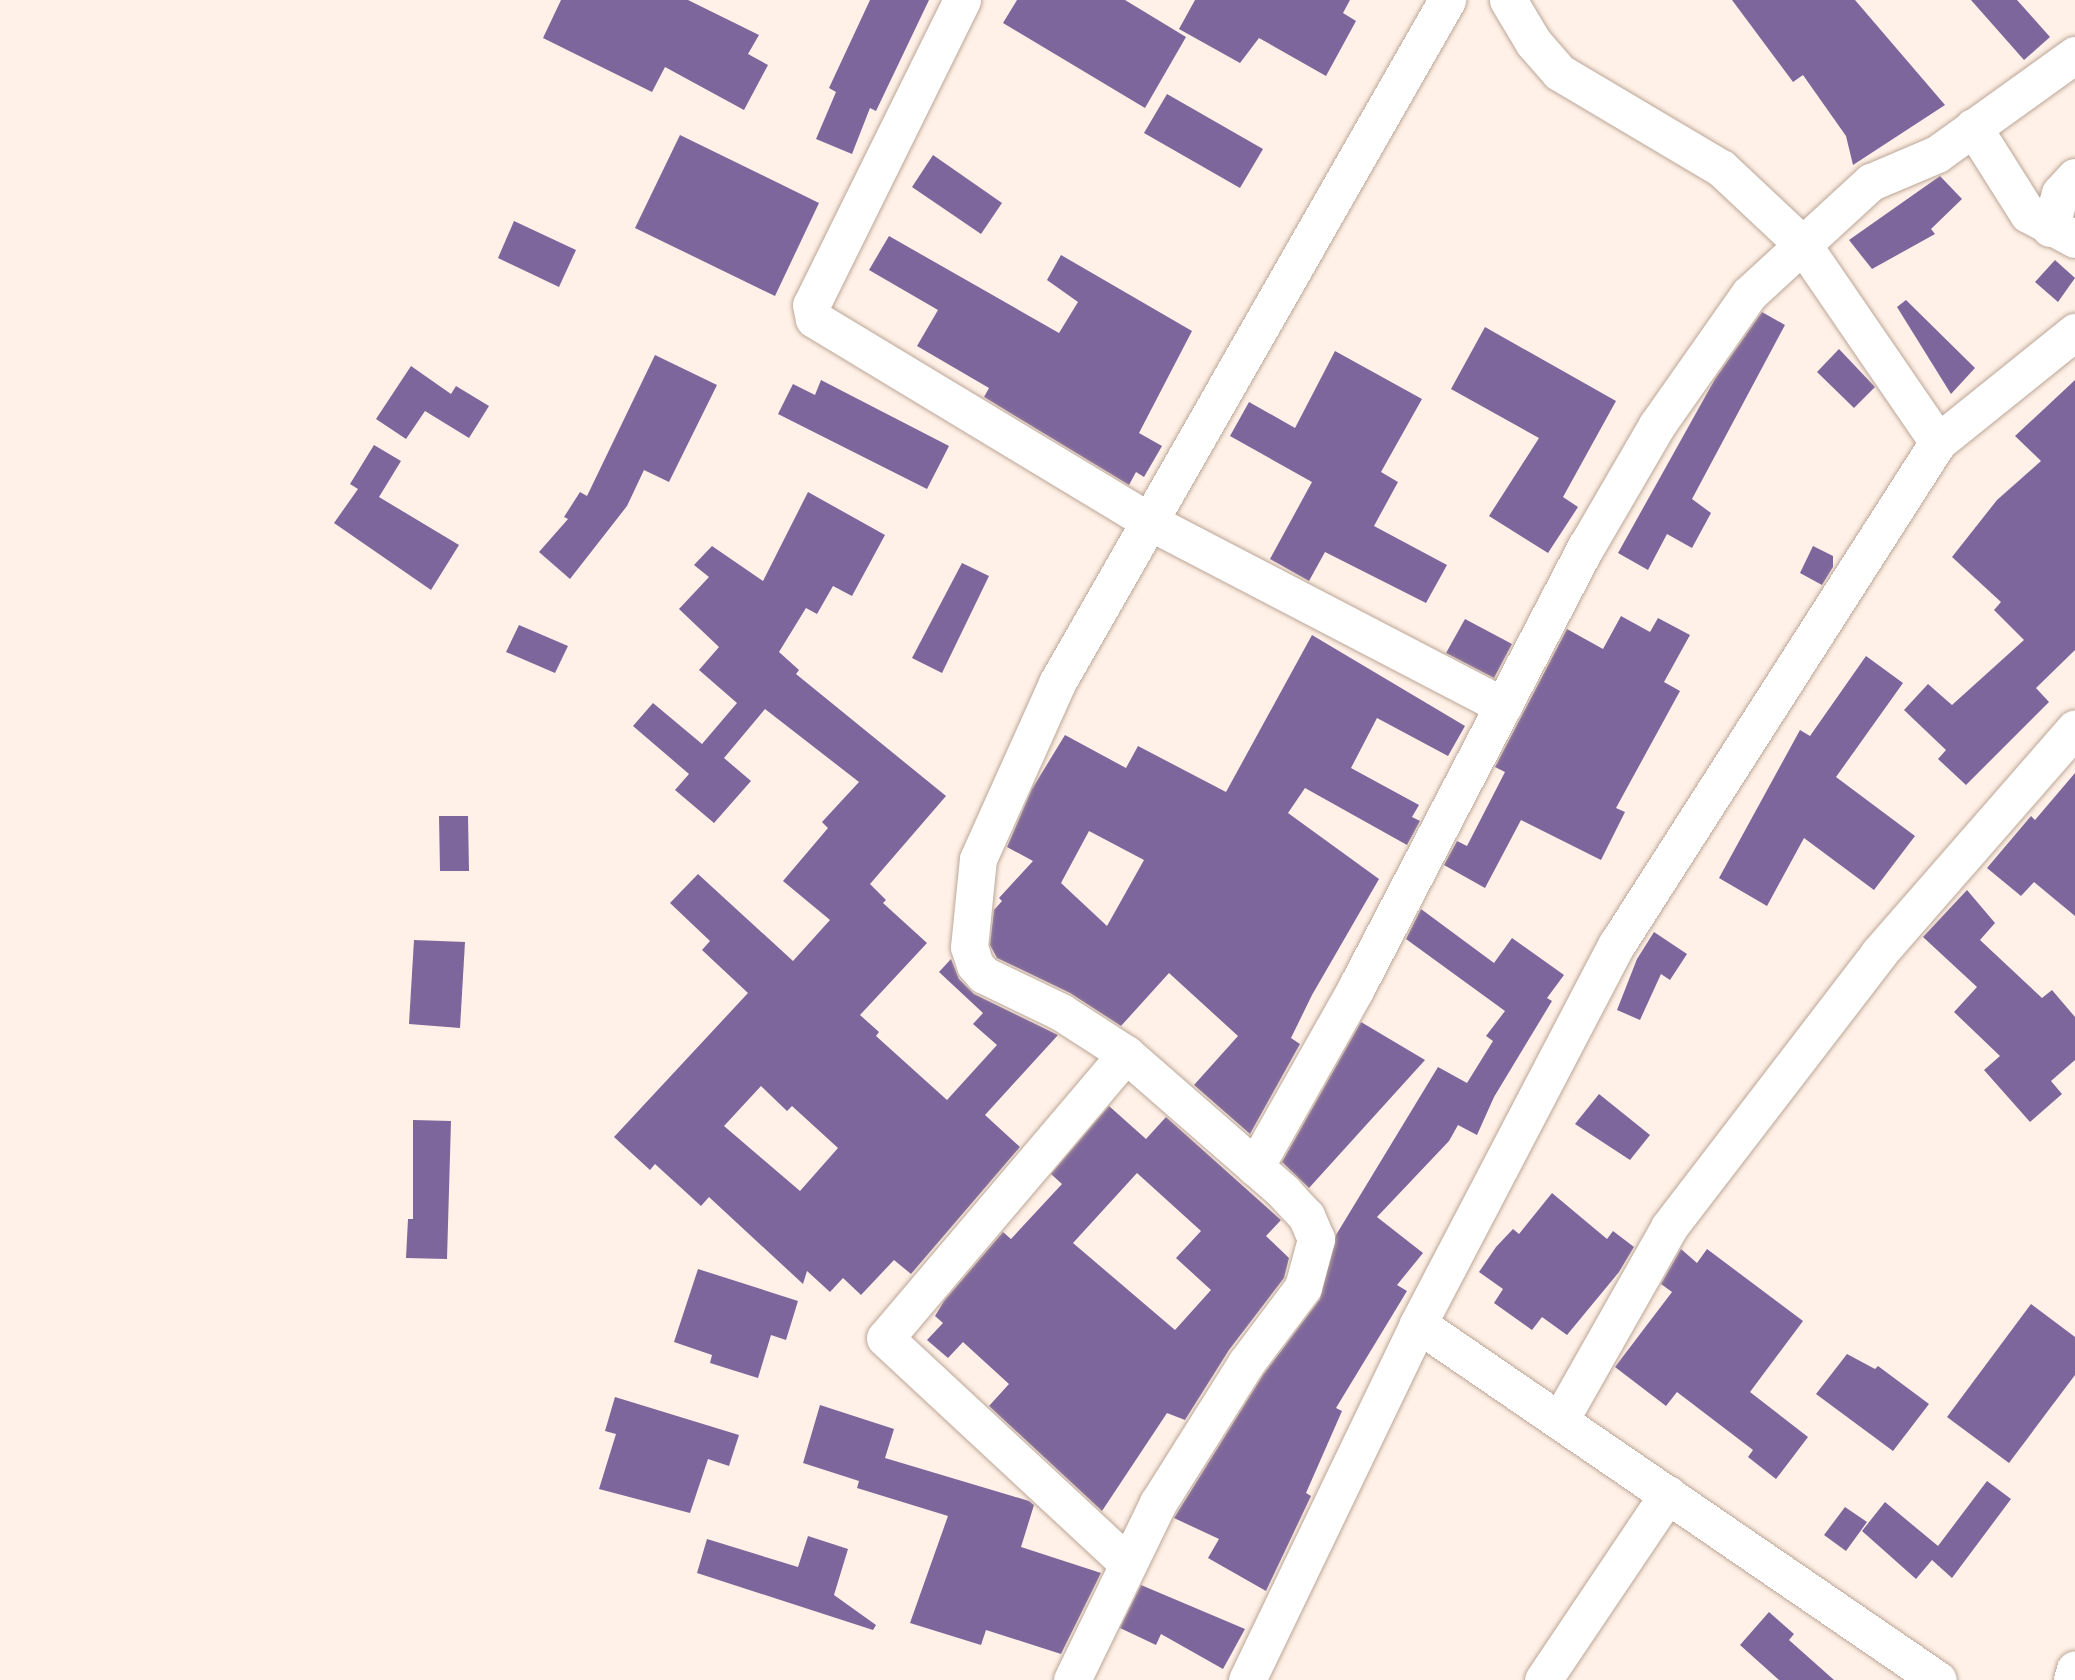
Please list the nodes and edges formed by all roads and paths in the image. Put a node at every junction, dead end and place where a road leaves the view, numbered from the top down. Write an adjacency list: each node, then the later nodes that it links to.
1 (962, 0): 11 (street)
2 (1447, 0): 11 (street)
3 (1508, 0): 8 (street)
4 (2075, 55): 5 (street)
5 (1973, 127): 7 (street); 8 (street)
6 (2075, 177): 7 (street)
7 (2063, 234)
8 (1803, 245): 10 (street); 12 (street)
9 (2075, 332): 10 (street)
10 (1938, 442): 16 (street)
11 (1152, 523): 12 (street); 14 (street)
12 (1503, 706): 15 (street)
13 (2075, 728): 17 (street)
14 (1126, 1054): 15 (street); 19 (street)
15 (1255, 1167): 19 (street)
16 (1418, 1324): 17 (street); 22 (street)
17 (1560, 1420): 18 (street)
18 (1668, 1494): 23 (street); 24 (street)
19 (1128, 1564): 21 (street)
20 (2075, 1669): 25 (street)
21 (1072, 1680)
22 (1247, 1680)
23 (1543, 1680)
24 (1938, 1680)
25 (2072, 1680)

